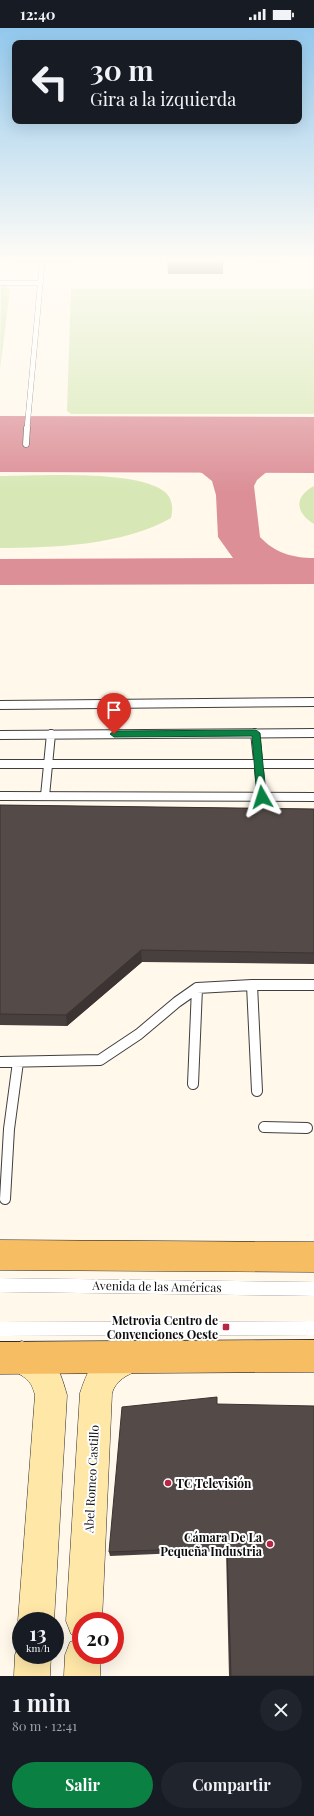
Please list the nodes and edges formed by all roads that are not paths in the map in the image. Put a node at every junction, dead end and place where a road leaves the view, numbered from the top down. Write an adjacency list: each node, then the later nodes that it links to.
1 (35, 337): 2 (lane)
2 (26, 444)
3 (314, 702): 4 (lane)
4 (0, 704)
5 (256, 733): 6 (lane); 7 (lane); 11 (lane)
6 (314, 733)
7 (51, 734): 8 (lane); 10 (lane)
8 (0, 735)
9 (0, 764): 10 (lane)
10 (48, 764): 11 (lane); 14 (lane)
11 (259, 764): 12 (lane); 15 (lane)
12 (314, 764)
13 (0, 796): 14 (lane)
14 (45, 796): 15 (lane)
15 (262, 797): 16 (lane)
16 (314, 797)
17 (252, 985): 18 (lane); 19 (lane); 23 (lane)
18 (314, 985)
19 (197, 988): 21 (lane); 22 (lane)
20 (0, 1062): 21 (lane)
21 (18, 1062): 26 (lane)
22 (193, 1084)
23 (257, 1091)
24 (264, 1126): 25 (lane)
25 (307, 1128)
26 (5, 1199)
27 (0, 1254): 28 (main road)
28 (314, 1257)
29 (0, 1285): 30 (lane, Avenida de las Américas)
30 (314, 1289)
31 (314, 1328): 32 (lane)
32 (0, 1329)
33 (314, 1356): 34 (main road)
34 (134, 1357): 35 (main road); 37 (street, Abel Romeo Castillo)
35 (11, 1358): 36 (street)
36 (37, 1612)
37 (84, 1612)
38 (33, 1664): 40 (street)
39 (83, 1664): 41 (street)
40 (32, 1676)
41 (82, 1676)

